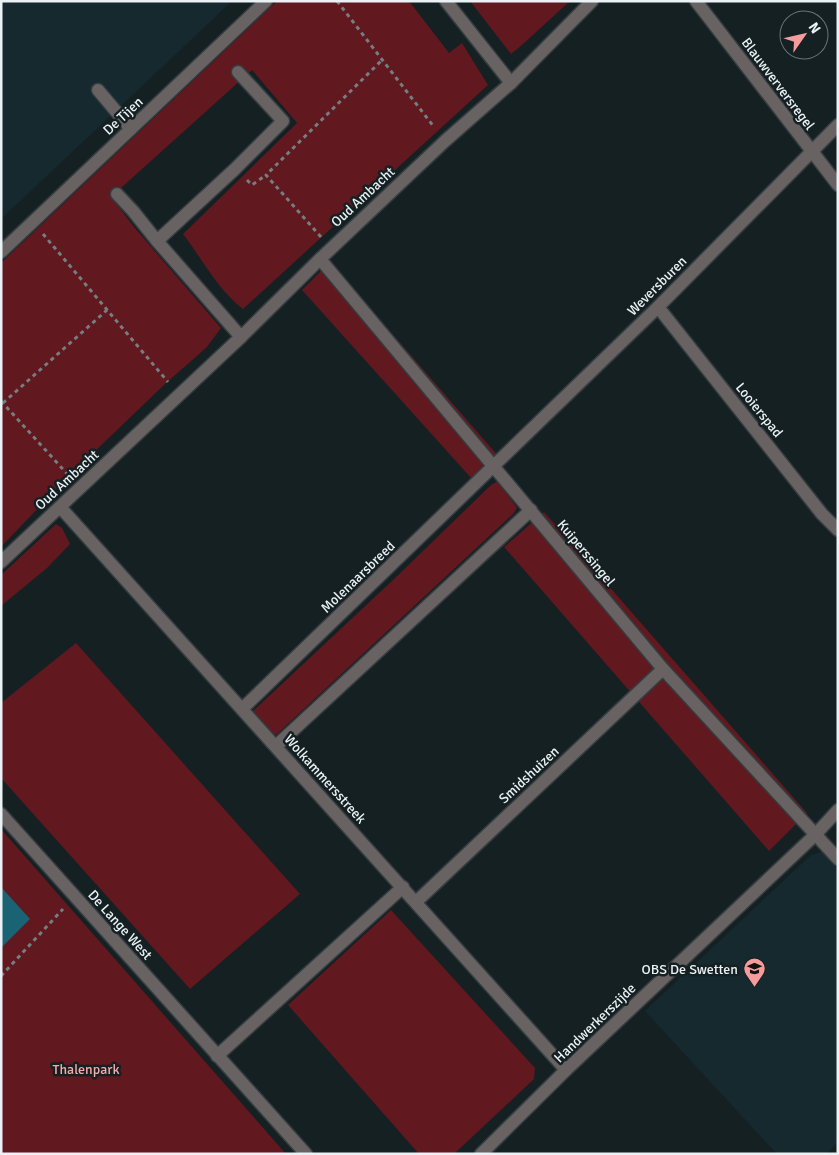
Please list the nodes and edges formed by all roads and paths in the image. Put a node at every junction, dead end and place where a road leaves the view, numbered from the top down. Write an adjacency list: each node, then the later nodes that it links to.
1 (266, 1): 11 (street, De Tijen)
2 (337, 1): 6 (path)
3 (446, 1): 8 (street)
4 (592, 1): 8 (street, Oud Ambacht)
5 (696, 1): 13 (street, Blauwverversregel)
6 (382, 60): 12 (path); 18 (path)
7 (238, 72): 17 (street)
8 (511, 83): 12 (street, Oud Ambacht)
9 (98, 90): 11 (street)
10 (838, 125): 13 (street, Weversburen)
11 (131, 129): 16 (street, De Tijen)
12 (445, 140): 18 (street, Oud Ambacht)
13 (811, 151): 14 (street, Blauwverversregel); 21 (street, Weversburen)
14 (838, 185)
15 (117, 194): 17 (street)
16 (33, 222): 19 (street, De Tijen); 22 (path)
17 (157, 241): 23 (street)
18 (331, 248): 20 (street, Oud Ambacht)
19 (1, 252)
20 (320, 259): 23 (street, Oud Ambacht); 26 (street, Kuiperssingel)
21 (658, 308): 26 (street, Weversburen); 30 (street, Looierspad)
22 (107, 310): 24 (path); 25 (path)
23 (241, 338): 24 (street, Oud Ambacht)
24 (179, 396): 27 (street, Oud Ambacht)
25 (2, 402): 27 (path)
26 (494, 466): 29 (street, Kuiperssingel); 33 (street, Molenaarsbreed)
27 (80, 488): 28 (street, Oud Ambacht)
28 (61, 508): 31 (street, Oud Ambacht); 33 (street, Wolkammersstreek)
29 (531, 510): 32 (street, Kuiperssingel); 34 (street)
30 (838, 530)
31 (1, 562)
32 (663, 669): 37 (street, Kuiperssingel); 41 (street, Smidshuizen)
33 (242, 709): 34 (street, Wolkammersstreek)
34 (276, 746): 39 (street, Wolkammersstreek)
35 (838, 810): 37 (street, Handwerkerszijde)
36 (1, 814): 40 (street, De Lange West)
37 (816, 835): 38 (street, Kuiperssingel); 44 (street, Handwerkerszijde)
38 (838, 859)
39 (403, 887): 41 (street, Wolkammersstreek); 43 (street)
40 (74, 897): 42 (path); 43 (street, De Lange West)
41 (416, 902): 44 (street, Wolkammersstreek)
42 (1, 976)
43 (217, 1056): 45 (street, De Lange West)
44 (566, 1070): 46 (street, Handwerkerszijde)
45 (306, 1154)
46 (481, 1154)

